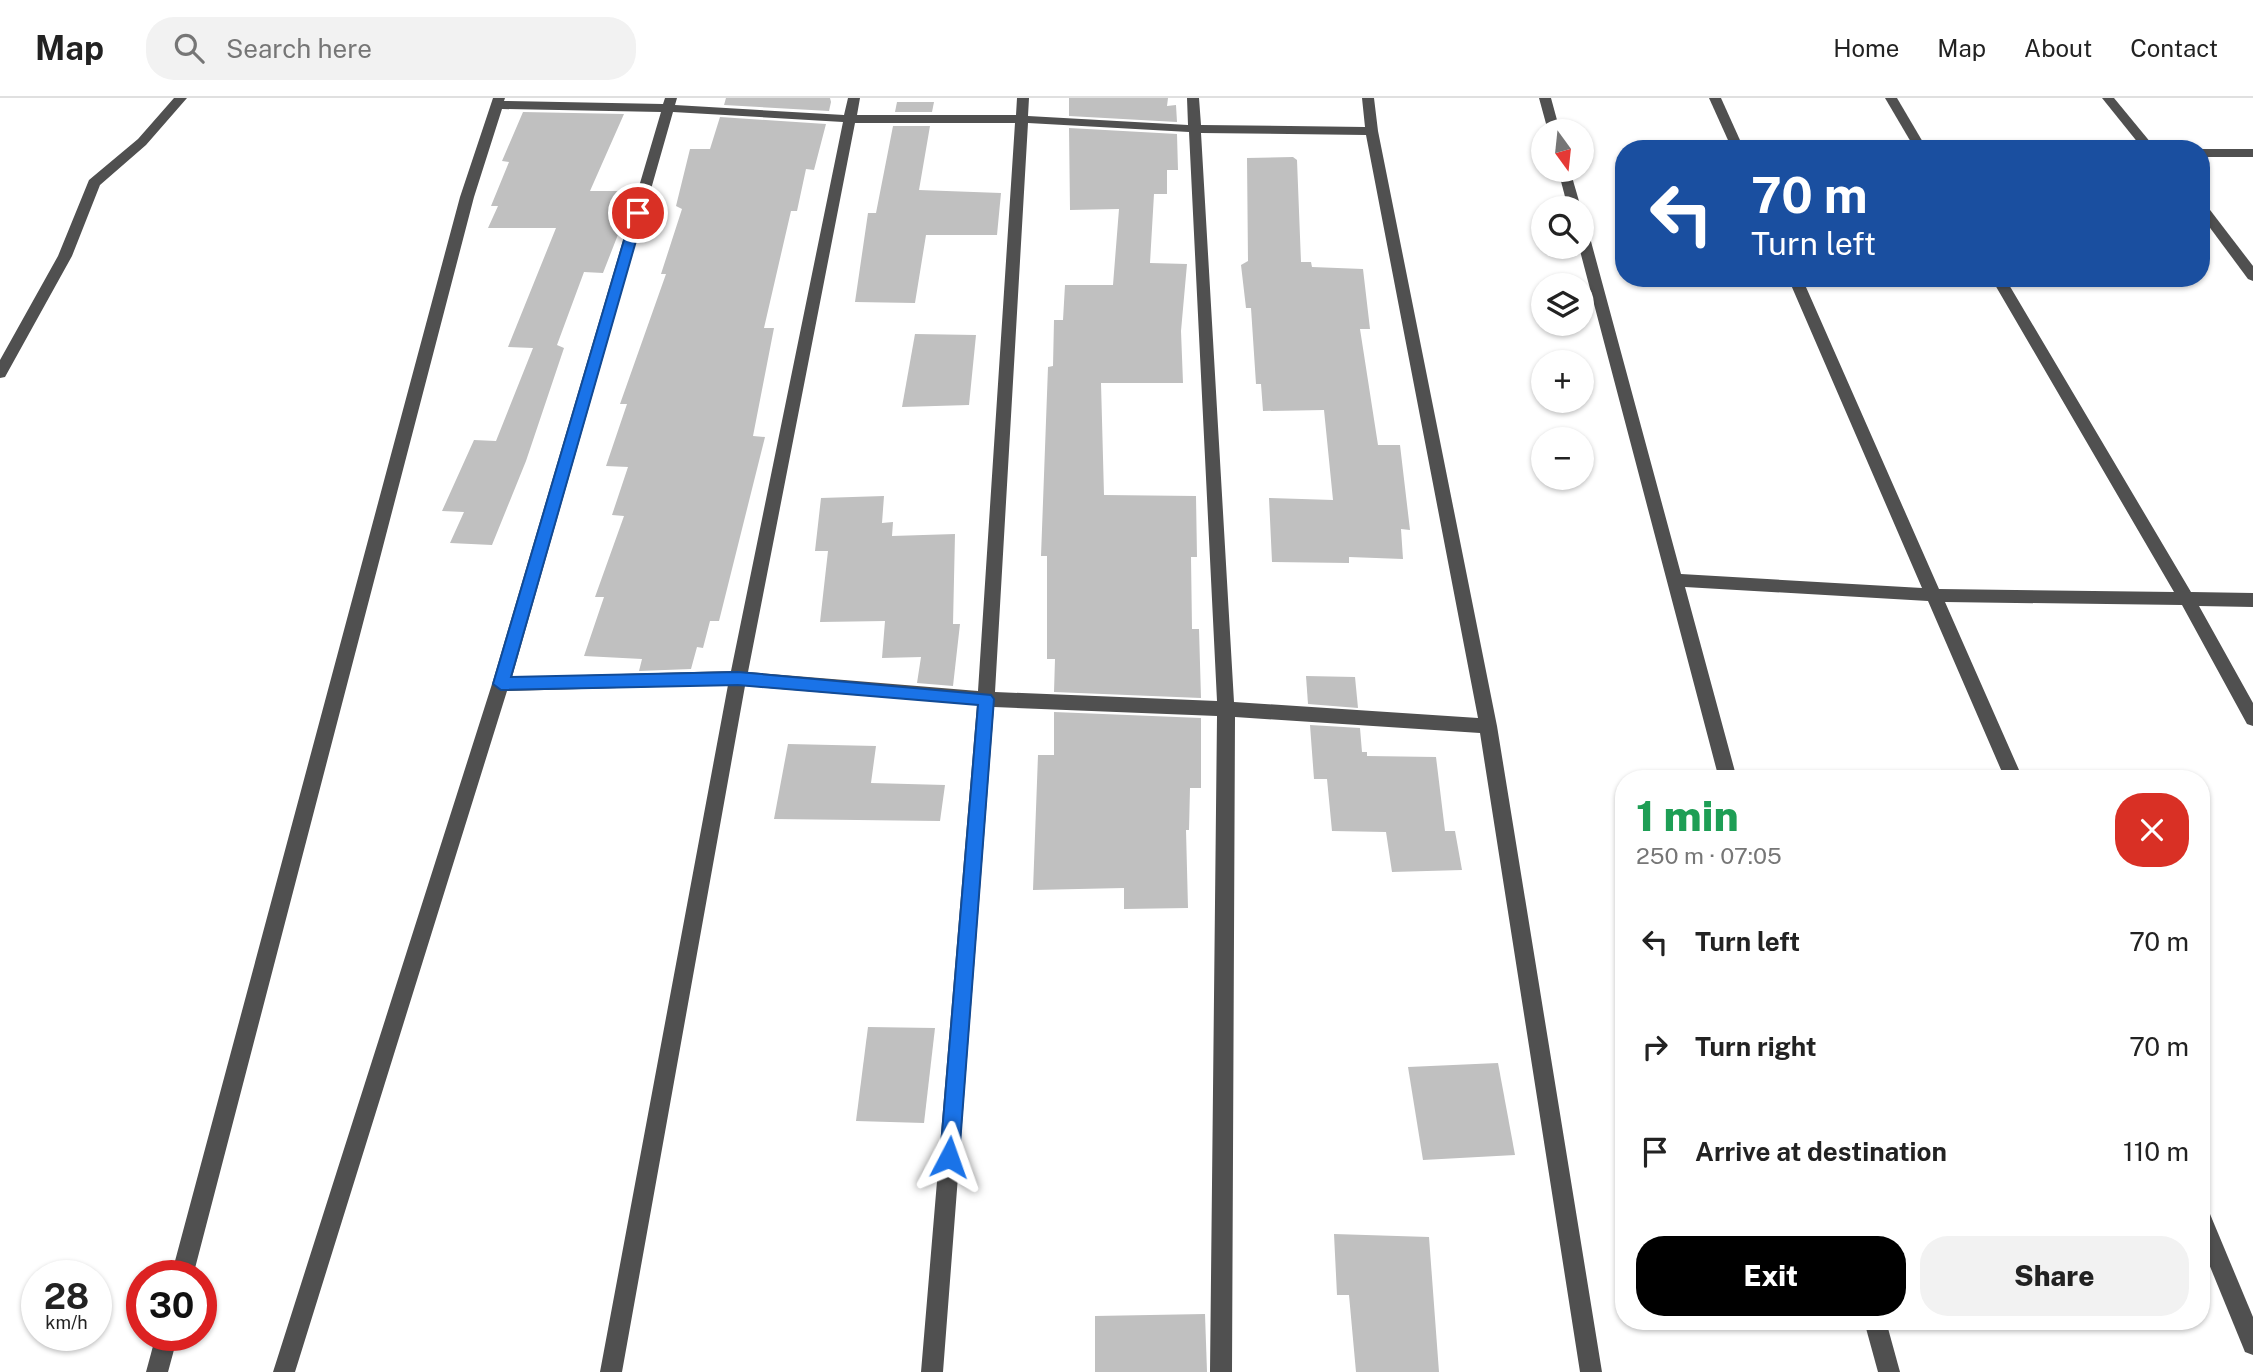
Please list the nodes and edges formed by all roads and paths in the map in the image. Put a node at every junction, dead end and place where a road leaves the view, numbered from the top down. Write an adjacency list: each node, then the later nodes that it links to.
1 (181, 98): 27 (street)
2 (854, 98): 12 (street)
3 (1023, 98): 13 (street)
4 (1193, 98): 15 (street)
5 (1368, 98): 16 (street)
6 (1545, 98): 14 (street)
7 (1715, 98): 17 (street)
8 (1891, 98): 18 (street)
9 (2108, 98): 19 (street)
10 (497, 101): 11 (street); 41 (street)
11 (669, 103): 12 (street); 33 (street)
12 (852, 119): 13 (street); 32 (street)
13 (1021, 119): 15 (street); 34 (street)
14 (1551, 119)
15 (1195, 129): 16 (street); 35 (street)
16 (1372, 131): 37 (street)
17 (1734, 140)
18 (1917, 140)
19 (2143, 140)
20 (2210, 153): 21 (street)
21 (2253, 153)
22 (2210, 222): 24 (street)
23 (1589, 259): 28 (street)
24 (2253, 276)
25 (1799, 287): 29 (street)
26 (2003, 287): 30 (street)
27 (0, 373)
28 (1676, 580): 29 (street); 38 (street)
29 (1936, 595): 30 (street); 39 (street)
30 (2186, 598): 31 (street); 36 (street)
31 (2253, 600)
32 (738, 678): 33 (street); 34 (street); 47 (street)
33 (501, 684): 46 (street)
34 (986, 699): 35 (street); 48 (street)
35 (1226, 709): 37 (street); 49 (street)
36 (2253, 719)
37 (1488, 726): 50 (street)
38 (1726, 770)
39 (2010, 770)
40 (2210, 1241): 43 (street)
41 (186, 1260)
42 (1877, 1330): 51 (street)
43 (2253, 1344)
44 (163, 1351): 45 (street)
45 (157, 1372)
46 (284, 1372)
47 (611, 1372)
48 (932, 1372)
49 (1222, 1372)
50 (1591, 1372)
51 (1889, 1372)

